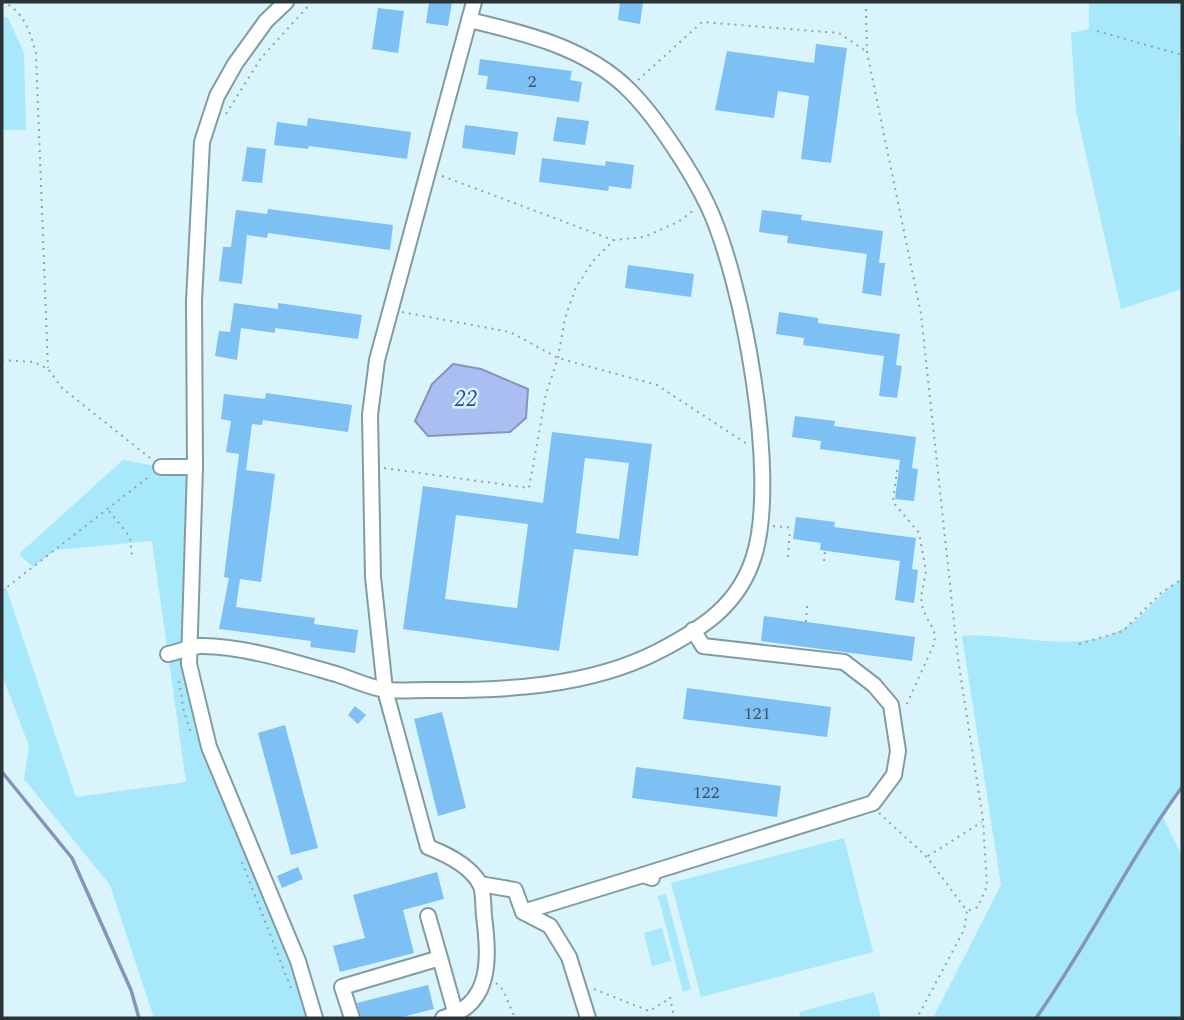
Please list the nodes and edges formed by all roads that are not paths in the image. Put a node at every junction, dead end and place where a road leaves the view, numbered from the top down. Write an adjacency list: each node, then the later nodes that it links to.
1 (286, 2): 5 (street)
2 (474, 2): 3 (street)
3 (469, 20): 6 (street); 9 (street)
4 (161, 467): 5 (street)
5 (195, 467): 7 (street)
6 (693, 630): 9 (street); 11 (street)
7 (190, 648): 8 (street); 9 (street); 15 (street)
8 (168, 654)
9 (385, 690): 10 (street)
10 (480, 884): 11 (street); 14 (street)
11 (523, 912): 17 (street)
12 (428, 916): 13 (street)
13 (440, 958): 14 (street); 16 (street)
14 (450, 1017)
15 (316, 1018)
16 (352, 1018)
17 (588, 1018)

